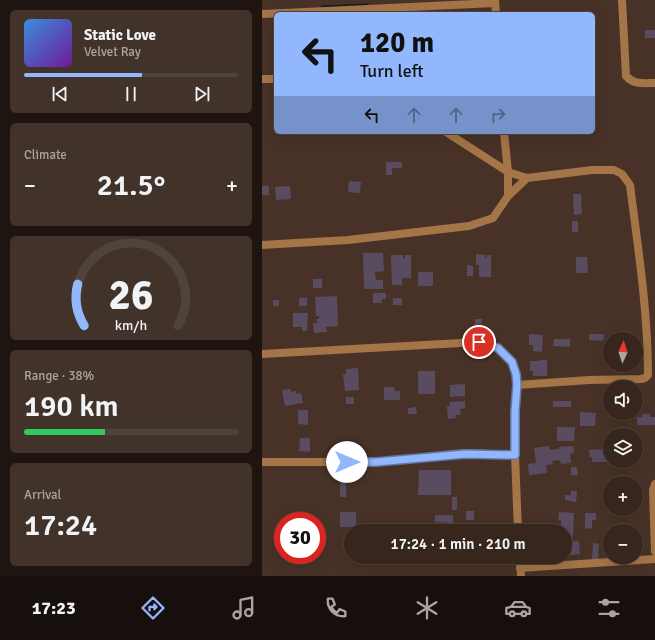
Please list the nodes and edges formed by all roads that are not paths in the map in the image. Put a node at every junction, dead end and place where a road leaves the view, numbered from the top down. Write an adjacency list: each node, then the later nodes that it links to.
1 (622, 0): 9 (street)
2 (495, 2): 3 (street); 4 (street)
3 (301, 12)
4 (496, 12)
5 (274, 13): 6 (street)
6 (262, 14)
7 (274, 78): 8 (street)
8 (262, 79)
9 (655, 82)
10 (449, 134): 12 (street)
11 (504, 134): 12 (street)
12 (508, 172): 13 (street); 14 (street)
13 (527, 178): 14 (street); 17 (street)
14 (508, 196): 15 (street)
15 (262, 245)
16 (262, 354): 17 (street)
17 (517, 385): 18 (street)
18 (515, 455): 19 (street); 21 (street)
19 (262, 462)
20 (655, 484): 22 (street)
21 (518, 524)
22 (655, 551)
23 (655, 559): 24 (street)
24 (521, 572)

